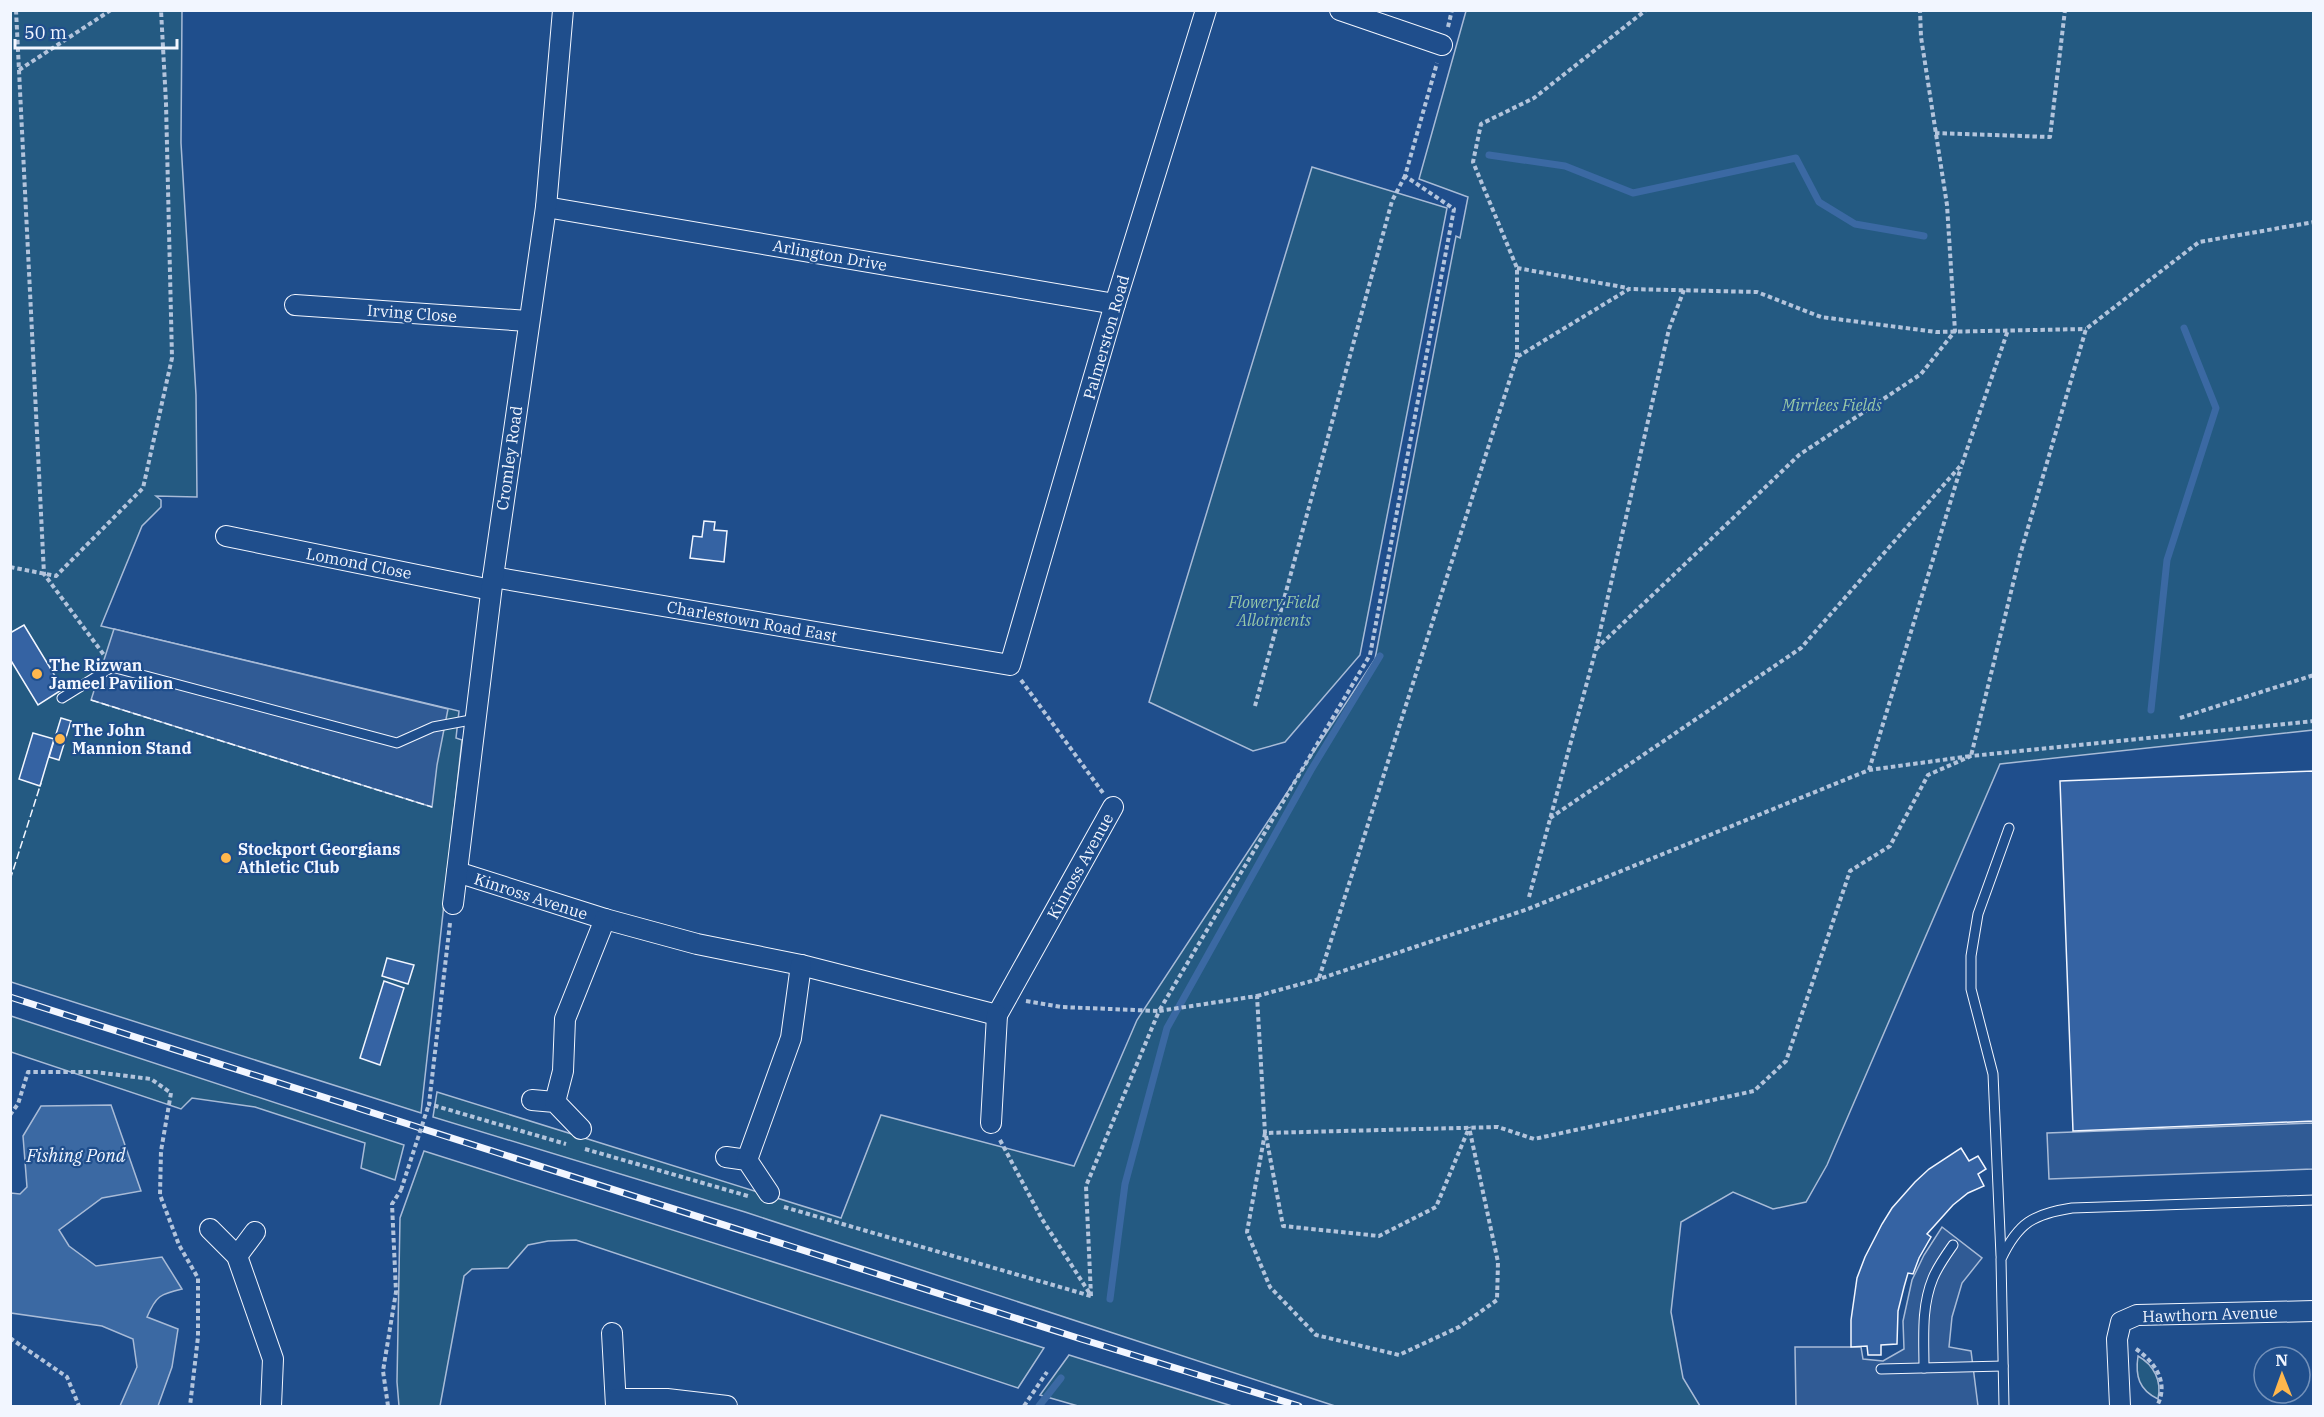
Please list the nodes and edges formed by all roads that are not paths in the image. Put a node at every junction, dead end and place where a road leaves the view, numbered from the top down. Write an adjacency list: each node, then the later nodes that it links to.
1 (563, 10): 5 (street, Cromley Road)
2 (1206, 10): 6 (street, Palmerston Road)
3 (1340, 10): 4 (street)
4 (1442, 45)
5 (546, 207): 6 (street, Arlington Drive); 8 (street, Cromley Road)
6 (1115, 304): 11 (street, Palmerston Road)
7 (296, 305): 8 (street, Irving Close)
8 (528, 321): 10 (street, Cromley Road)
9 (226, 536): 10 (street, Lomond Close)
10 (492, 583): 11 (street, Charlestown Road East); 13 (street, Cromley Road)
11 (1010, 665)
12 (62, 698): 13 (lane)
13 (476, 719): 16 (street, Cromley Road)
14 (1113, 807): 20 (street, Kinross Avenue)
15 (2009, 828): 33 (lane)
16 (457, 872): 17 (street, Cromley Road); 18 (street, Kinross Avenue)
17 (453, 904)
18 (605, 919): 19 (street, Kinross Avenue); 22 (street, Kinross Avenue)
19 (801, 965): 20 (street, Kinross Avenue); 26 (street)
20 (998, 1015): 23 (street, Kinross Avenue)
21 (532, 1100): 22 (street)
22 (555, 1102): 24 (street)
23 (991, 1123)
24 (581, 1129)
25 (726, 1157): 26 (street)
26 (747, 1160): 27 (street)
27 (769, 1193)
28 (2313, 1200): 33 (lane)
29 (210, 1229): 32 (street)
30 (255, 1232): 32 (street)
31 (1953, 1245): 37 (lane)
32 (237, 1256): 40 (street)
33 (2001, 1259): 36 (lane)
34 (2313, 1311): 43 (street, Hawthorn Avenue)
35 (612, 1333): 39 (street)
36 (2003, 1366): 37 (lane); 42 (lane)
37 (1924, 1368): 38 (lane)
38 (1881, 1369)
39 (616, 1403): 41 (street)
40 (271, 1407)
41 (727, 1407)
42 (2004, 1407)
43 (2120, 1407)

